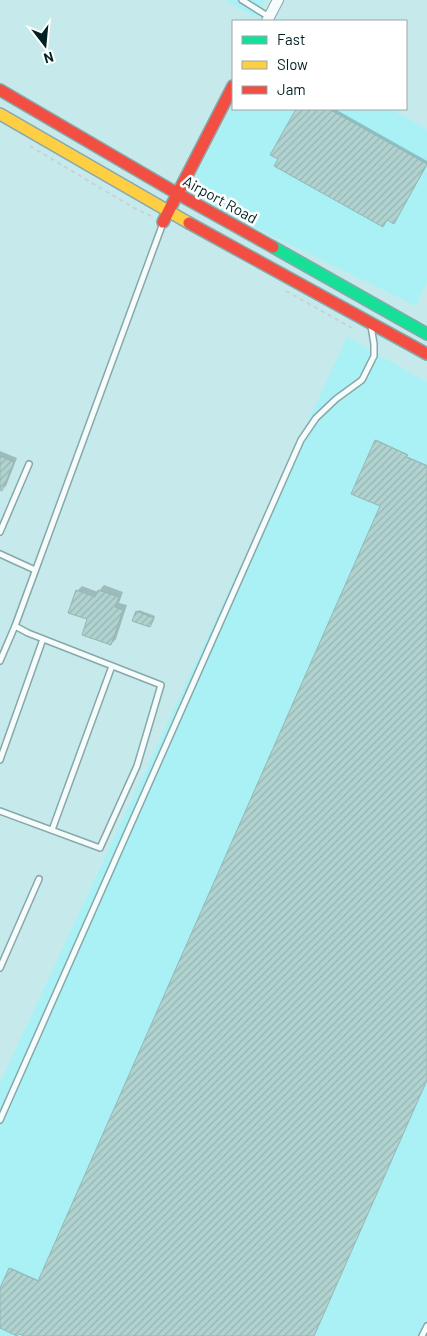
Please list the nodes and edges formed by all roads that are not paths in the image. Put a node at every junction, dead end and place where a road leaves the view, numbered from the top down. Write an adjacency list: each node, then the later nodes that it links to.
1 (242, 0): 3 (lane)
2 (278, 0): 3 (street)
3 (268, 19)
4 (232, 88): 7 (main road)
5 (0, 90): 7 (main road, Airport Road)
6 (0, 114): 7 (main road, Airport Road)
7 (170, 208): 8 (main road, Airport Road); 9 (main road, Airport Road); 14 (lane)
8 (370, 323): 10 (main road, Airport Road); 24 (lane)
9 (427, 334)
10 (427, 354)
11 (29, 464): 12 (lane)
12 (0, 532)
13 (0, 554): 14 (lane)
14 (35, 570): 15 (lane)
15 (15, 626): 16 (lane); 17 (lane)
16 (43, 639): 18 (lane); 19 (lane)
17 (0, 661)
18 (112, 666): 21 (lane); 21 (lane)
19 (0, 760)
20 (0, 811): 21 (lane)
21 (52, 830)
22 (39, 879): 23 (lane)
23 (0, 968)
24 (0, 1120)
25 (427, 1326): 26 (lane)
26 (422, 1336)

